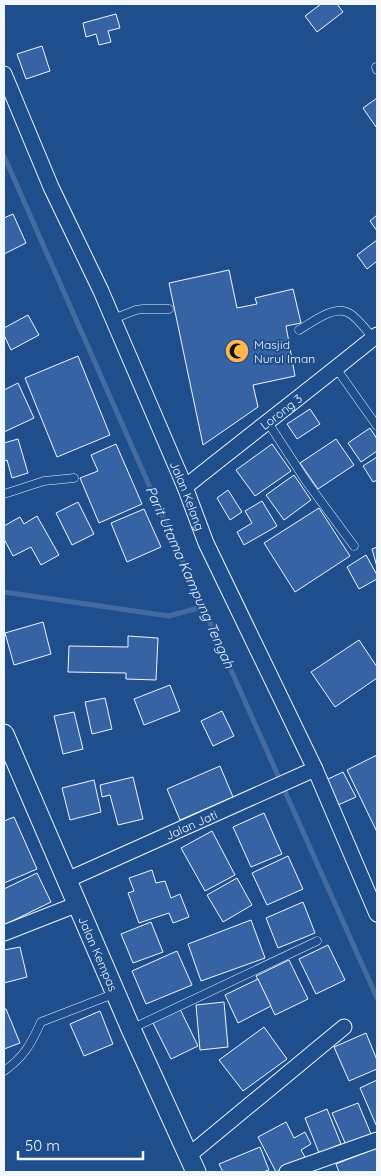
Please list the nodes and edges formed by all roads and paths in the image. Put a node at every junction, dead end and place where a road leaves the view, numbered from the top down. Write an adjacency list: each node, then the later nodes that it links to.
1 (4, 74): 3 (street, Jalan Kelang)
2 (169, 310): 3 (lane)
3 (113, 319): 10 (street, Jalan Kelang)
4 (299, 330): 5 (lane)
5 (375, 337): 6 (street, Lorong 3)
6 (336, 368): 7 (street, Lorong 3); 8 (lane)
7 (267, 421): 10 (street, Lorong 3); 12 (lane)
8 (377, 426)
9 (74, 478): 11 (lane)
10 (185, 487): 15 (street, Jalan Kelang)
11 (4, 494)
12 (354, 546)
13 (4, 734): 14 (street, Jalan Kempas)
14 (10, 764): 16 (street, Jalan Kempas)
15 (314, 769): 16 (street, Jalan Jati); 18 (street, Jalan Kelang)
16 (67, 880): 17 (street, Jalan Kempas)
17 (78, 904): 19 (street); 21 (street, Jalan Kempas)
18 (377, 914)
19 (4, 933)
20 (317, 941): 23 (lane)
21 (116, 993): 23 (street, Jalan Kempas); 24 (lane)
22 (344, 1027): 26 (street)
23 (131, 1029): 26 (street, Jalan Kempas)
24 (4, 1071)
25 (377, 1140): 27 (street)
26 (192, 1164)
27 (287, 1172)

